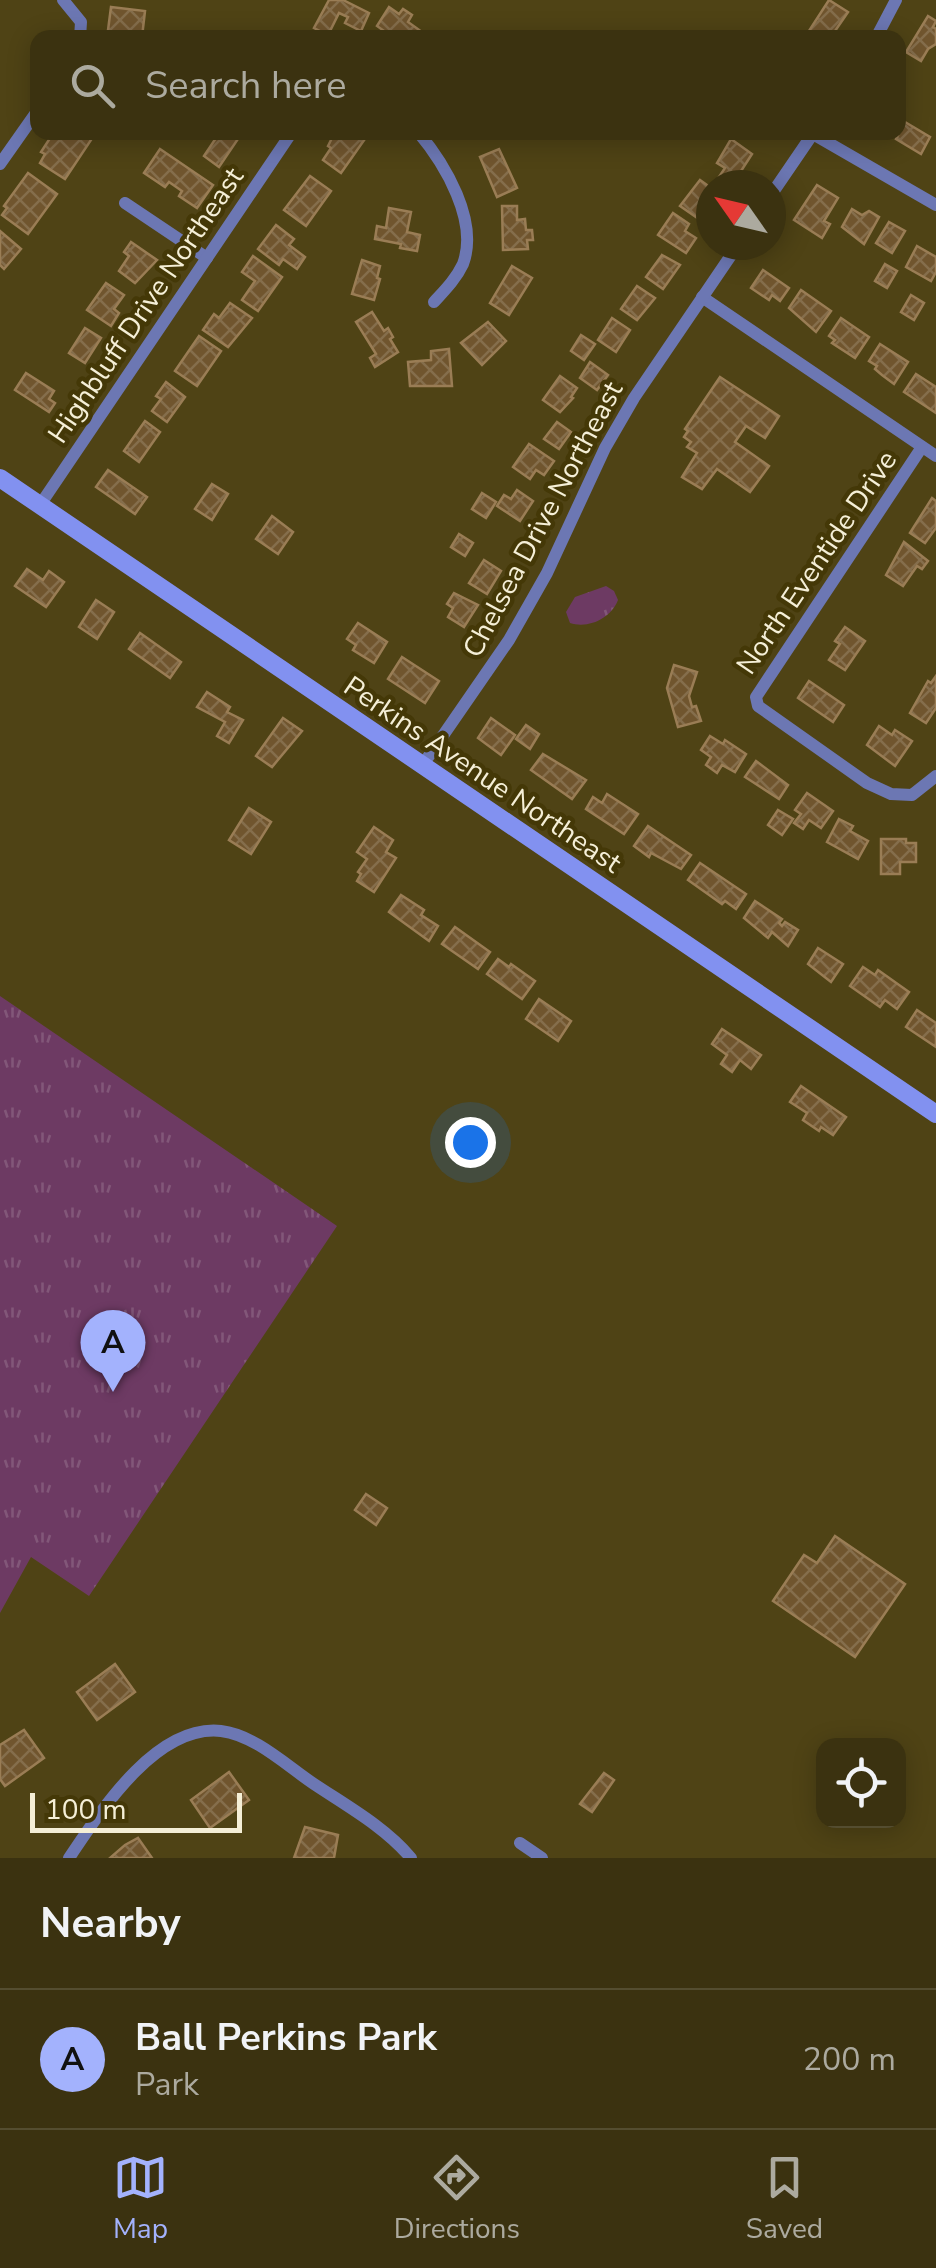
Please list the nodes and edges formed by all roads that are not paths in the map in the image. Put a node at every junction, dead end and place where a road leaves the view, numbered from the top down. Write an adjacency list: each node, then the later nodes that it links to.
1 (896, 0): 4 (street)
2 (67, 4): 3 (street)
3 (80, 30)
4 (880, 30)
5 (30, 121): 10 (street)
6 (287, 140): 14 (street, Highbluff Drive Northeast)
7 (423, 140): 17 (street)
8 (808, 140): 11 (street)
9 (825, 140): 13 (street)
10 (0, 164)
11 (786, 174)
12 (125, 203): 14 (street)
13 (936, 205)
14 (208, 258): 21 (street, Highbluff Drive Northeast)
15 (728, 260): 16 (street, Chelsea Drive Northeast)
16 (702, 297): 18 (street); 22 (street, Chelsea Drive Northeast)
17 (434, 302)
18 (922, 447): 19 (street); 23 (street, North Eventide Drive)
19 (936, 456)
20 (0, 478): 21 (street, Perkins Avenue Northeast)
21 (40, 505): 22 (street, Perkins Avenue Northeast)
22 (422, 766): 24 (street, Perkins Avenue Northeast)
23 (936, 776)
24 (936, 1114)
25 (520, 1843): 28 (street)
26 (68, 1858): 27 (street)
27 (411, 1858)
28 (542, 1858)

